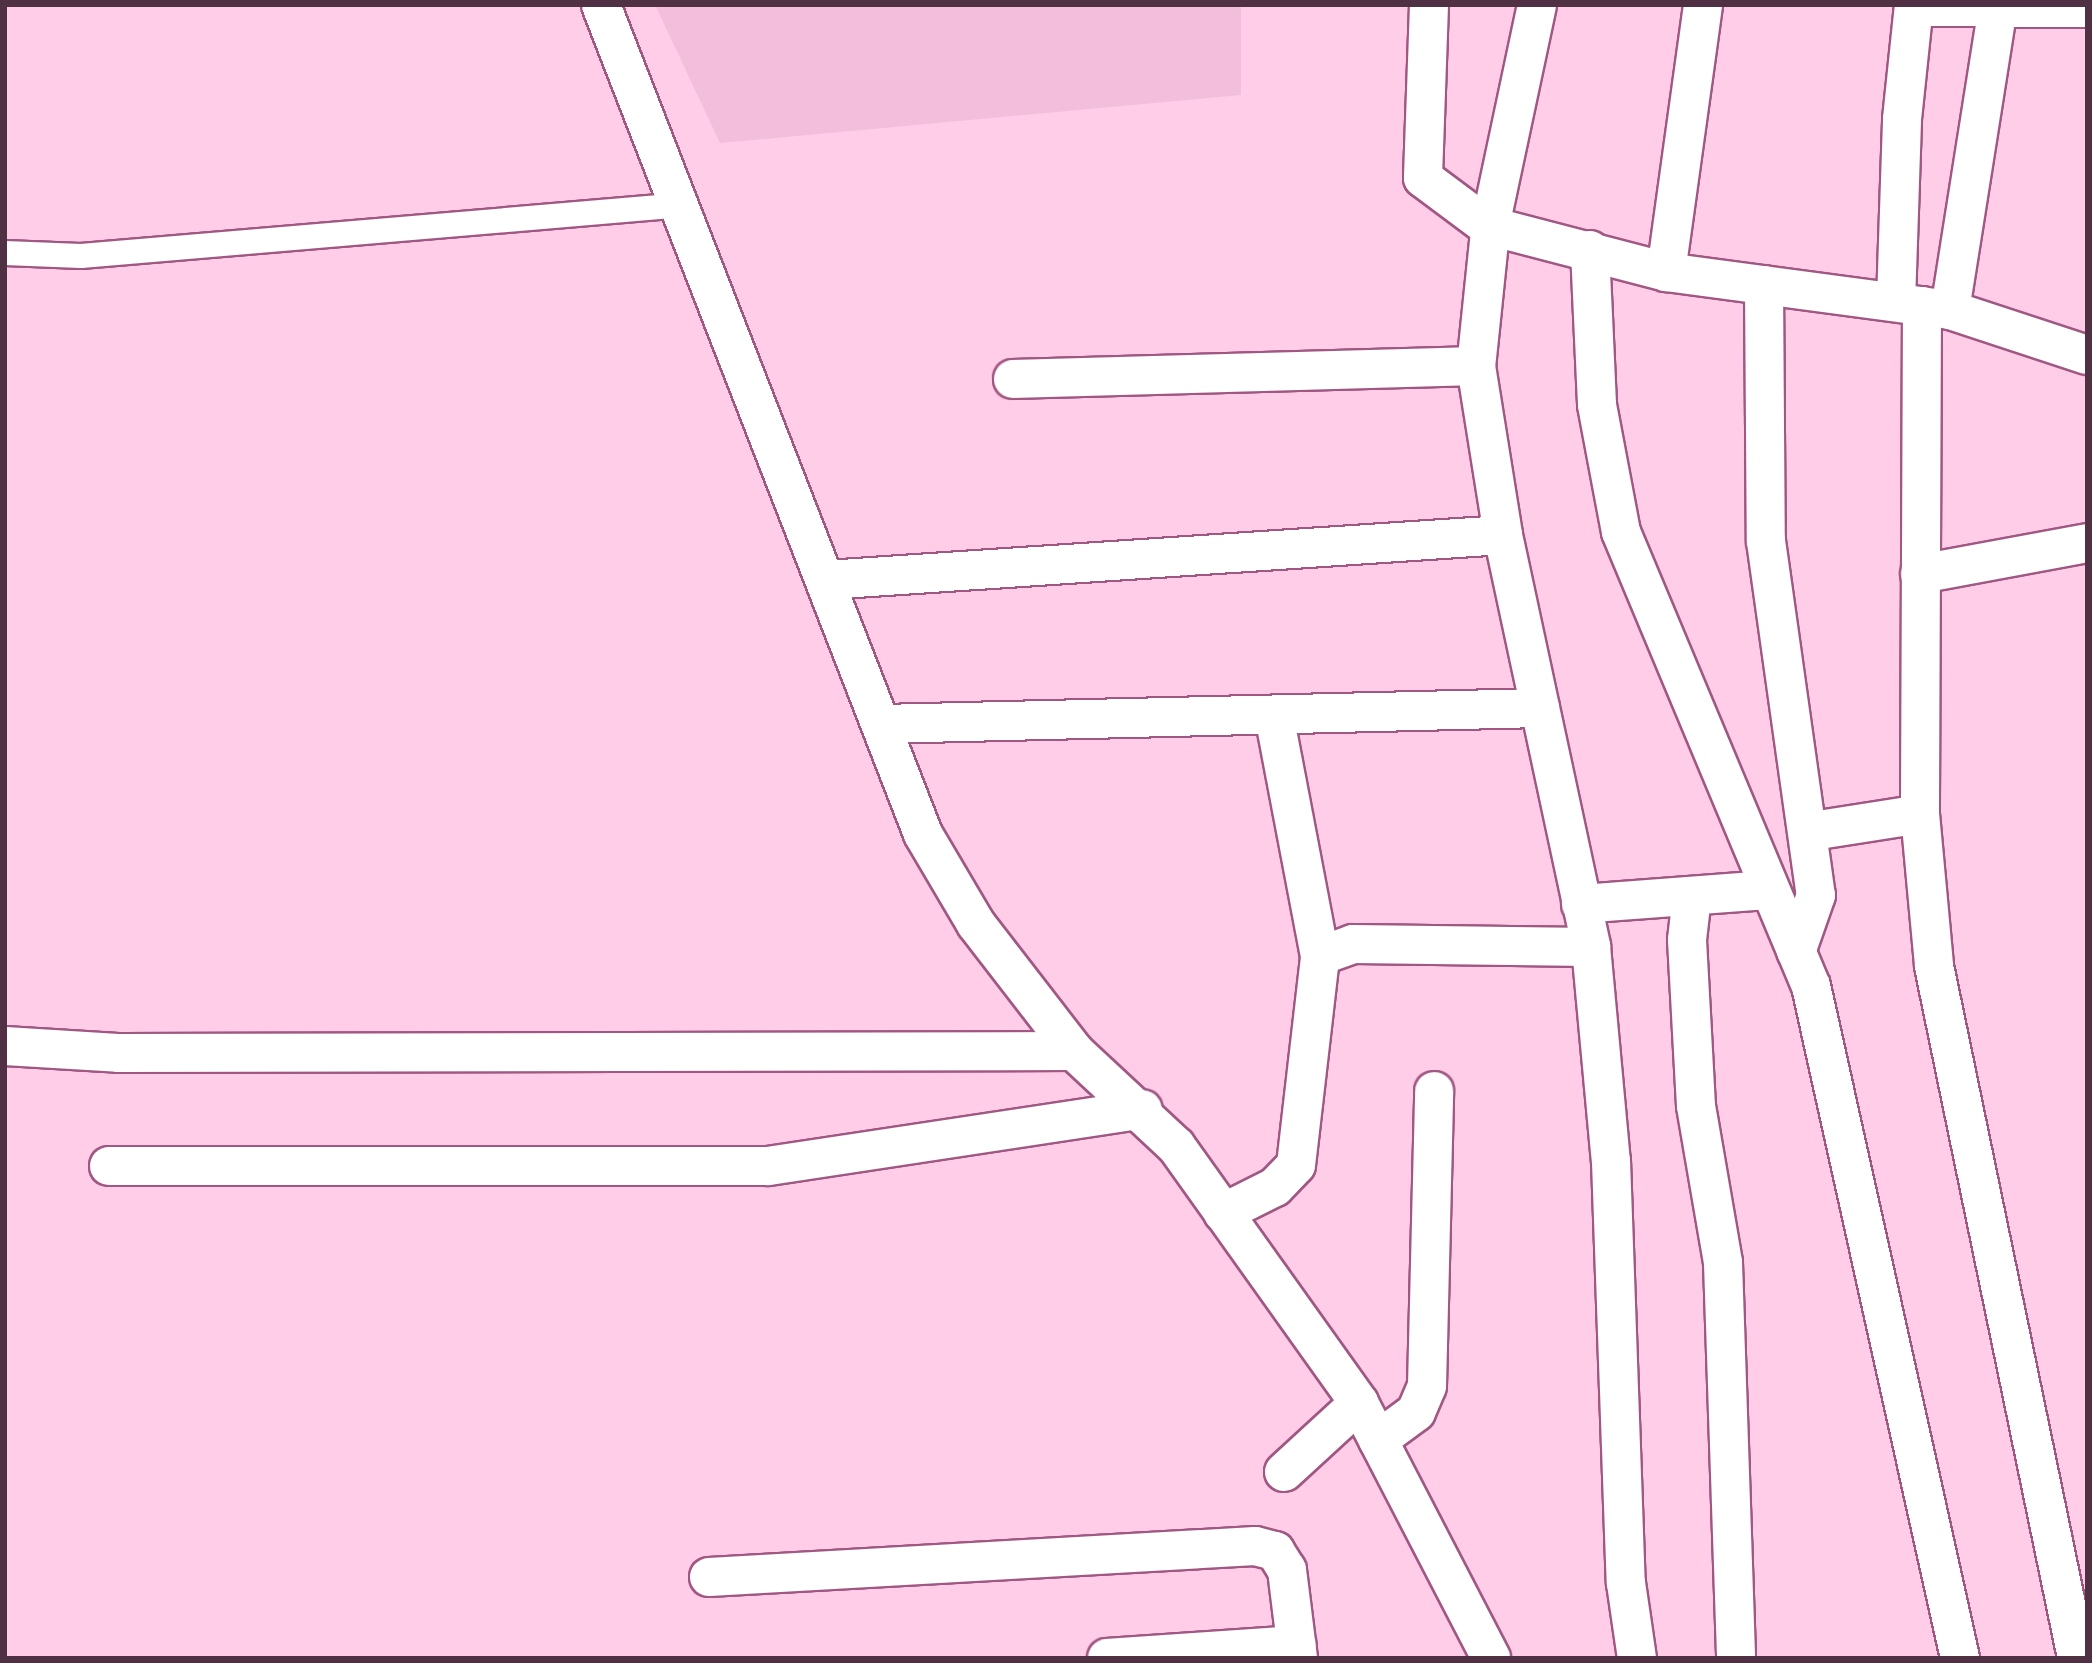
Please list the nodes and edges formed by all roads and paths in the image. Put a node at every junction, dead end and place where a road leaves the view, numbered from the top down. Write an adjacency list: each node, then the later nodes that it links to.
1 (601, 5): 8 (street)
2 (1429, 5): 9 (street)
3 (1537, 5): 9 (street)
4 (1703, 5): 12 (street)
5 (1914, 6): 6 (street); 14 (street)
6 (1998, 7): 7 (street); 14 (street)
7 (2087, 8)
8 (683, 205): 11 (lane); 21 (street)
9 (1491, 222): 10 (street); 16 (street)
10 (1590, 250): 12 (street); 27 (street)
11 (5, 253)
12 (1666, 272): 13 (street)
13 (1764, 285): 14 (street); 26 (street)
14 (1923, 306): 15 (street); 20 (street)
15 (2087, 355)
16 (1476, 366): 17 (street); 18 (street)
17 (1013, 379)
18 (1503, 535): 21 (street); 22 (street)
19 (2087, 543): 20 (street)
20 (1920, 574): 25 (street)
21 (826, 580): 24 (street)
22 (1540, 708): 23 (street); 29 (street)
23 (1274, 715): 24 (street); 32 (street)
24 (881, 724): 34 (street)
25 (1920, 814): 26 (street); 49 (street)
26 (1812, 831): 31 (street)
27 (1768, 890): 28 (street); 31 (street)
28 (1692, 896): 29 (street); 47 (street)
29 (1581, 905): 30 (street)
30 (1591, 947): 32 (street); 46 (street)
31 (1796, 952): 48 (street)
32 (1320, 956): 38 (street)
33 (5, 1046): 34 (street)
34 (1074, 1051): 36 (street)
35 (1434, 1091): 40 (street)
36 (1143, 1109): 37 (street); 38 (street)
37 (109, 1166)
38 (1223, 1213): 39 (street)
39 (1359, 1403): 40 (street); 41 (street)
40 (1378, 1440): 45 (street)
41 (1284, 1472)
42 (709, 1577): 43 (street)
43 (1297, 1651): 44 (street)
44 (1107, 1658)
45 (1491, 1658)
46 (1637, 1658)
47 (1735, 1658)
48 (1960, 1658)
49 (2077, 1658)

